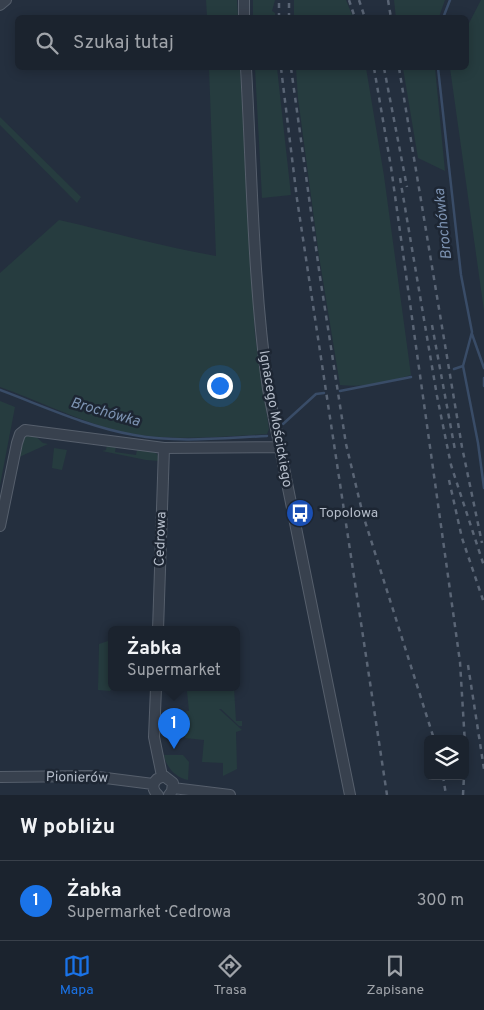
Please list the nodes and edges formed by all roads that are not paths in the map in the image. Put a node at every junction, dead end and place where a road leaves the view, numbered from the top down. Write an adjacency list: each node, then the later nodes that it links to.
1 (6, 0): 3 (street)
2 (244, 0): 4 (street)
3 (0, 5)
4 (244, 15)
5 (246, 70): 6 (street, Ignacego Mościckiego)
6 (279, 446): 7 (street); 17 (street, Ignacego Mościckiego)
7 (164, 448): 8 (street); 9 (street, Cedrowa)
8 (0, 526)
9 (158, 626)
10 (156, 691): 11 (street)
11 (162, 776): 13 (street); 14 (street)
12 (0, 777): 13 (street, Pionierów)
13 (153, 784): 15 (street)
14 (171, 792): 16 (street)
15 (158, 795)
16 (230, 795)
17 (350, 795)

